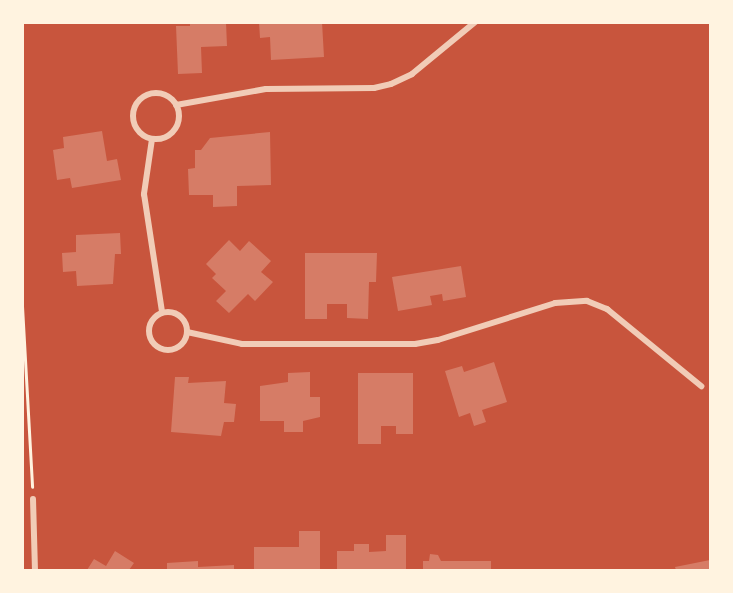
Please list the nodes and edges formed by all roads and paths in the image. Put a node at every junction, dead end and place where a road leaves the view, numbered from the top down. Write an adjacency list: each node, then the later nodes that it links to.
1 (475, 22): 2 (street)
2 (176, 105): 3 (street); 3 (street)
3 (152, 139): 5 (street)
4 (22, 306): 8 (path)
5 (162, 312): 6 (street); 6 (street)
6 (187, 332): 7 (street)
7 (701, 386)
8 (33, 499): 9 (street)
9 (35, 570)

